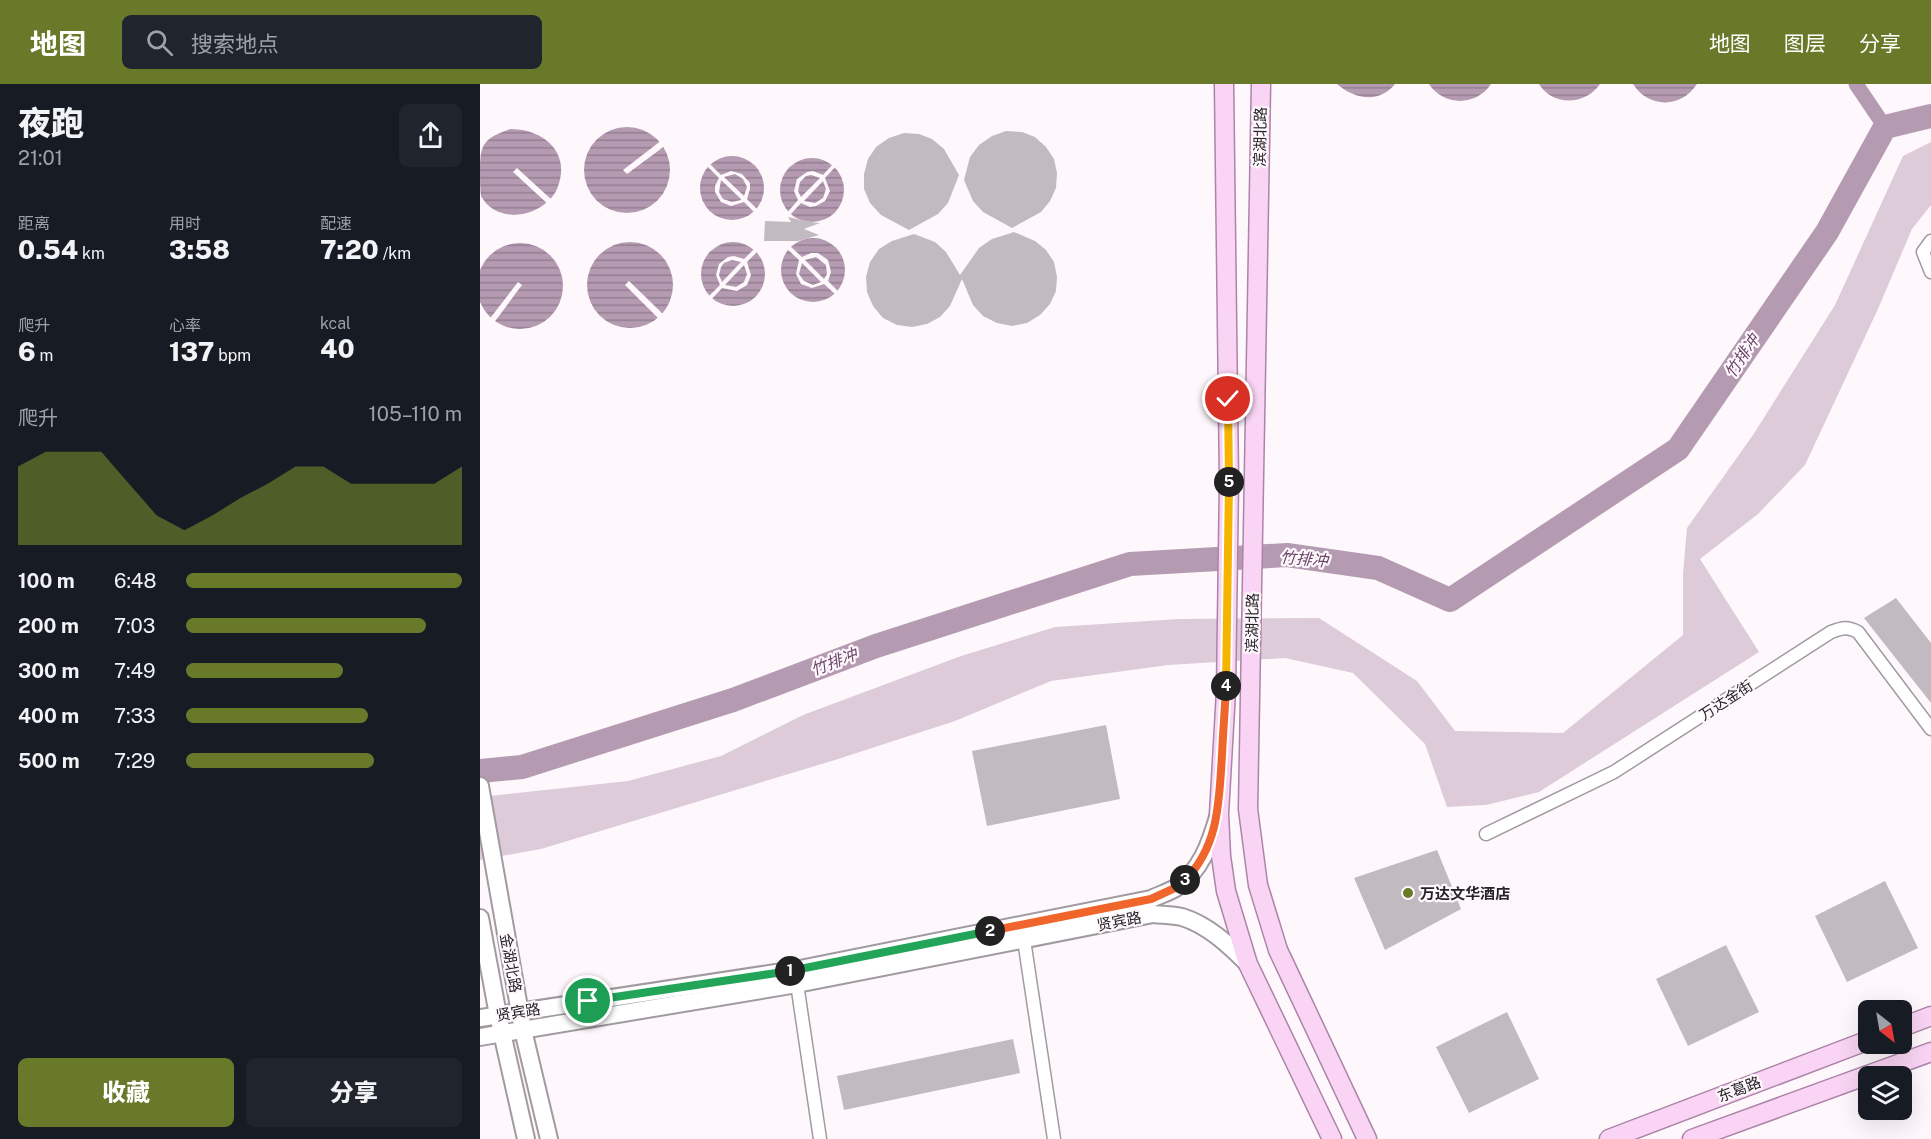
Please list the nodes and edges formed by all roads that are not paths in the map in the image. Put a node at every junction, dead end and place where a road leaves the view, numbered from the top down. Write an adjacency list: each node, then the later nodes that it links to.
1 (1224, 84): 7 (main road, 滨湖北路)
2 (1261, 84): 28 (main road, 滨湖北路)
3 (1931, 241): 4 (street)
4 (1931, 272)
5 (1931, 729): 8 (street, 万达金街)
6 (480, 786): 13 (main road, 金湖北路)
7 (1219, 814): 11 (main road, 滨湖北路); 12 (main road, 贤宾路)
8 (1486, 834)
9 (480, 918): 14 (main road, 金湖北路)
10 (1024, 940): 11 (main road, 贤宾路); 12 (main road, 贤宾路); 26 (street)
11 (1248, 964): 27 (main road, 滨湖北路)
12 (796, 977): 13 (main road, 贤宾路); 18 (main road, 贤宾路); 25 (street)
13 (519, 1011): 14 (main road, 贤宾路); 18 (main road, 金湖北路)
14 (498, 1015): 16 (main road, 贤宾路); 19 (main road, 金湖北路)
15 (1931, 1016): 17 (main road)
16 (480, 1018)
17 (1912, 1023)
18 (523, 1030): 19 (main road, 贤宾路); 24 (main road, 金湖北路)
19 (502, 1033): 20 (main road, 贤宾路); 23 (main road, 金湖北路)
20 (480, 1037)
21 (1858, 1044): 29 (main road, 东葛路)
22 (1931, 1052): 30 (main road, 东葛路)
23 (526, 1139)
24 (549, 1139)
25 (820, 1139)
26 (1054, 1139)
27 (1332, 1139)
28 (1367, 1139)
29 (1609, 1139)
30 (1692, 1139)

